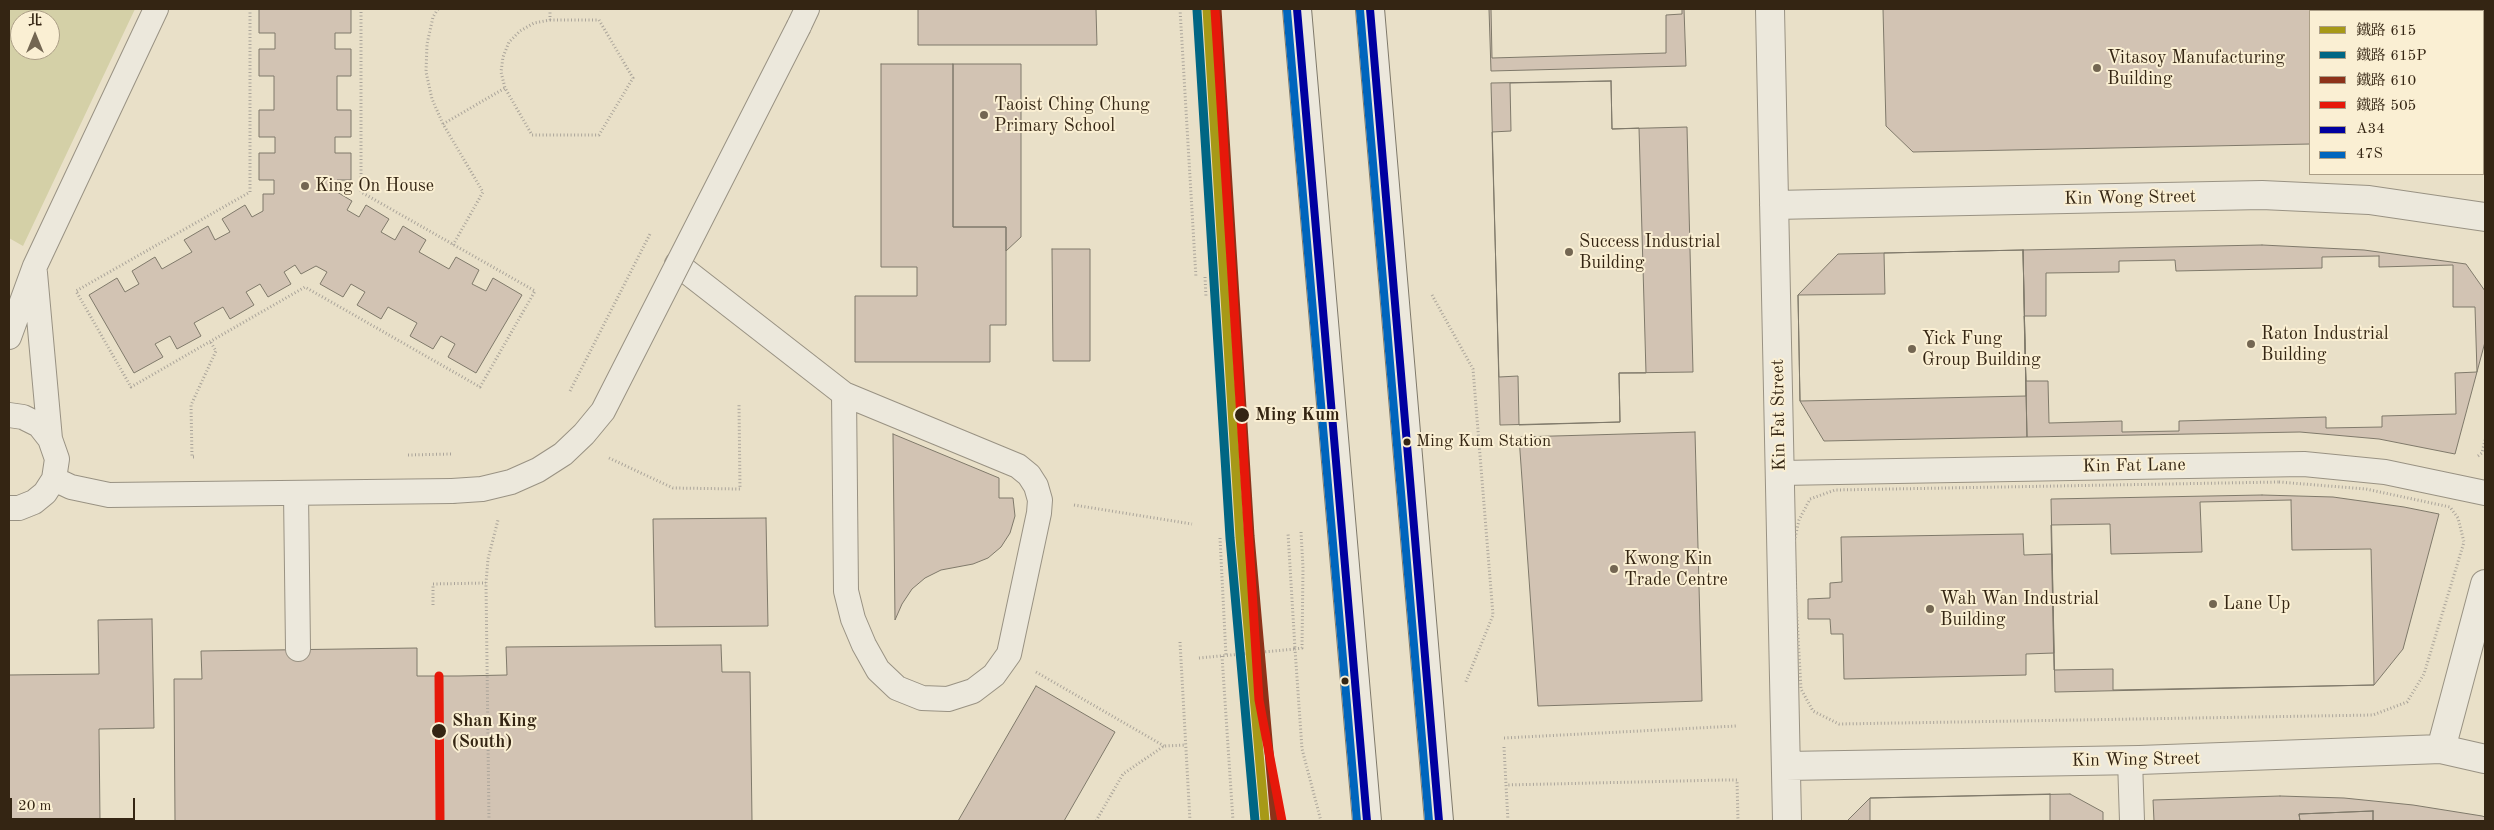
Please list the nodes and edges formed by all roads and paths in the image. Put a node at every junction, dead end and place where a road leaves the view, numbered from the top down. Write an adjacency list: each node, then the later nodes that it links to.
1 (156, 9): 19 (lane)
2 (250, 9): 25 (path)
3 (361, 9): 17 (path)
4 (438, 9): 13 (path)
5 (550, 9): 11 (path)
6 (1180, 9): 21 (path)
7 (1297, 9): 72 (street)
8 (1370, 9): 73 (street)
9 (1770, 9): 14 (street, Kin Fat Street)
10 (803, 17): 18 (lane, bridge)
11 (550, 20): 12 (path); 12 (path)
12 (505, 88): 13 (path)
13 (442, 124): 17 (path)
14 (1774, 206): 15 (street, Kin Wong Street); 35 (street, Kin Fat Street)
15 (2485, 217)
16 (650, 234): 26 (path)
17 (453, 245): 25 (path)
18 (677, 264): 27 (lane); 37 (lane, bridge)
19 (35, 266): 24 (lane); 30 (lane)
20 (1205, 277): 23 (path)
21 (1196, 278)
22 (1429, 289): 56 (path)
23 (1206, 297)
24 (9, 337)
25 (210, 341): 33 (path)
26 (570, 391)
27 (844, 394): 27 (lane)
28 (739, 405): 32 (path)
29 (9, 415): 30 (lane)
30 (50, 439): 36 (lane)
31 (2485, 440): 34 (path)
32 (605, 456)
33 (192, 457)
34 (2474, 459)
35 (1780, 473): 38 (lane, Kin Fat Lane); 65 (street, Kin Fat Street)
36 (54, 480): 37 (lane); 41 (lane)
37 (296, 493): 52 (lane)
38 (2485, 493)
39 (1066, 504): 43 (path)
40 (2450, 506): 40 (path)
41 (9, 508)
42 (498, 519): 47 (path)
43 (1192, 524)
44 (1300, 532): 51 (path)
45 (1288, 533): 51 (path)
46 (1220, 538): 53 (path)
47 (486, 583): 49 (path); 67 (path)
48 (2485, 584): 62 (street)
49 (433, 605)
50 (1180, 642): 59 (path)
51 (1295, 649): 53 (path); 71 (path)
52 (298, 650)
53 (1224, 656): 54 (path); 70 (path)
54 (1199, 658)
55 (1032, 670): 60 (path)
56 (1464, 687)
57 (1736, 726): 58 (path)
58 (1504, 738)
59 (1186, 744): 60 (path); 69 (path)
60 (1164, 746): 68 (path)
61 (1504, 747): 66 (path)
62 (2441, 749): 63 (street, Kin Wing Street); 64 (street, Kin Wing Street)
63 (2485, 759)
64 (2130, 760): 65 (street, Kin Wing Street); 77 (lane)
65 (1786, 766): 76 (street, Kin Fat Street)
66 (1506, 785): 74 (path); 75 (path)
67 (489, 821)
68 (1096, 821)
69 (1190, 821)
70 (1232, 821)
71 (1321, 821)
72 (1367, 821)
73 (1440, 821)
74 (1508, 821)
75 (1738, 821)
76 (1787, 821)
77 (2132, 821)

